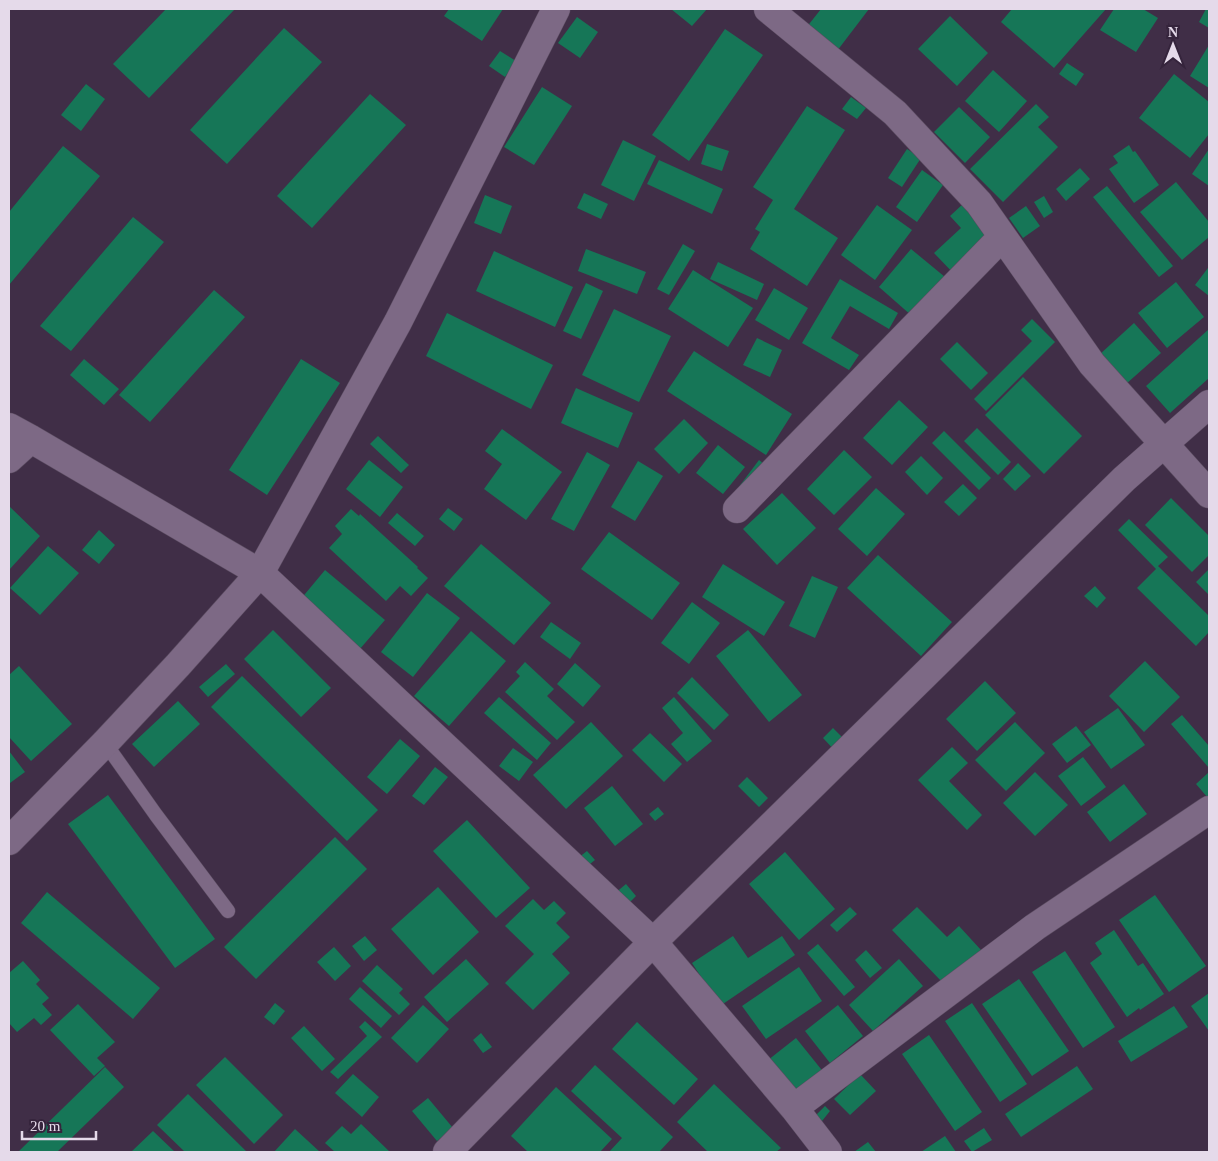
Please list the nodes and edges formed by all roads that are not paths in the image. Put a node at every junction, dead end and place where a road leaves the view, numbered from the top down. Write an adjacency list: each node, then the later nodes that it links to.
1 (556, 9): 10 (street)
2 (768, 9): 3 (street)
3 (1002, 237): 6 (street); 9 (street)
4 (1209, 404): 6 (street)
5 (20, 433): 7 (street); 10 (street)
6 (1164, 444): 8 (street); 15 (street)
7 (9, 459)
8 (1209, 494)
9 (737, 509)
10 (260, 573): 11 (street); 15 (street)
11 (105, 743): 13 (street); 14 (lane)
12 (1209, 810): 16 (street)
13 (9, 841)
14 (228, 911)
15 (652, 942): 16 (street); 17 (street)
16 (794, 1108): 18 (street)
17 (448, 1152)
18 (828, 1152)

